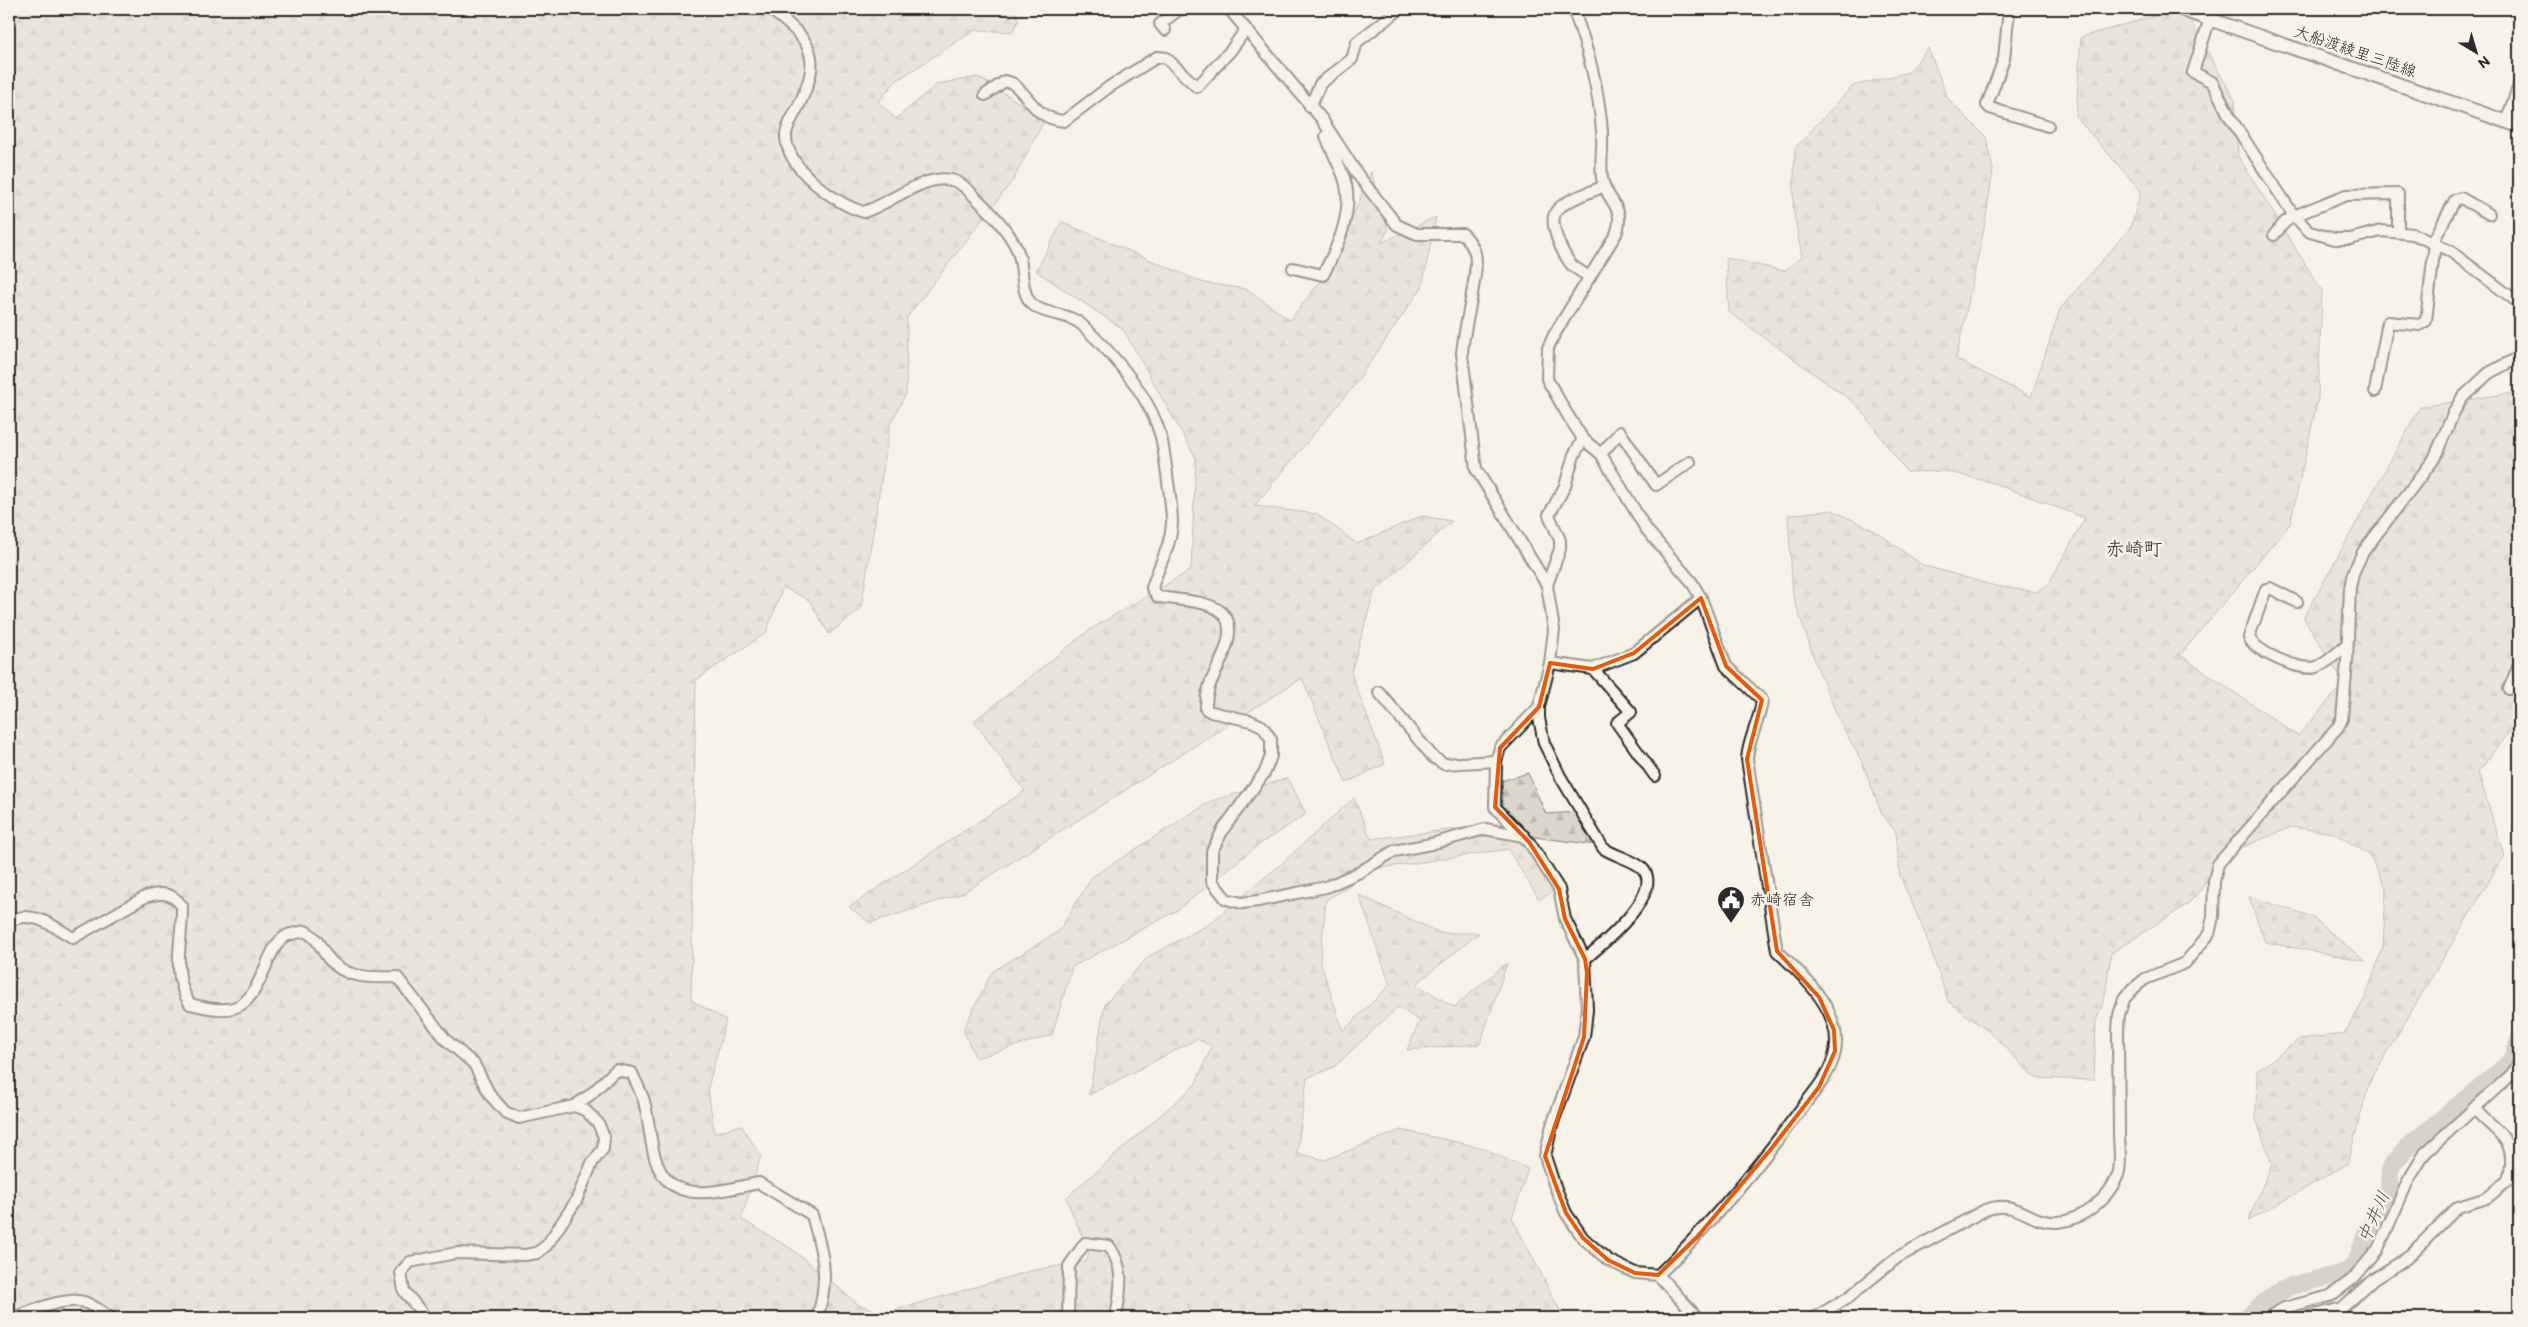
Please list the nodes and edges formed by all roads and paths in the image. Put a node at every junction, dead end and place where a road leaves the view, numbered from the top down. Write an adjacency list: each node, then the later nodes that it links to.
1 (770, 9): 44 (street)
2 (1180, 9): 10 (street)
3 (1229, 9): 9 (street)
4 (1400, 9): 13 (street)
5 (1572, 9): 18 (street)
6 (2009, 9): 16 (street)
7 (2180, 9): 8 (main road, 大船渡綾里三陸線)
8 (2211, 14): 15 (main road, 大船渡綾里三陸線); 20 (street)
9 (1246, 29): 12 (street); 13 (street)
10 (1164, 30)
11 (2519, 85): 15 (street)
12 (985, 96)
13 (1310, 107): 14 (street)
14 (1321, 118): 24 (street); 32 (street)
15 (2506, 122): 17 (main road, 大船渡綾里三陸線)
16 (2048, 126)
17 (2519, 126)
18 (1604, 186): 25 (street); 25 (street)
19 (2489, 214): 23 (street)
20 (2294, 216): 21 (street); 21 (street); 22 (street)
21 (2398, 231): 23 (street)
22 (2274, 234)
23 (2434, 243): 26 (street); 28 (street)
24 (1294, 268)
25 (1590, 277): 29 (street)
26 (2519, 303)
27 (2519, 357): 35 (street)
28 (2375, 391)
29 (1583, 439): 30 (street); 32 (street)
30 (1601, 454): 31 (street); 33 (street)
31 (1690, 462)
32 (1547, 585): 36 (street)
33 (1700, 598): 38 (street); 52 (street)
34 (2297, 602): 35 (street)
35 (2347, 644): 60 (street)
36 (1550, 663): 38 (street); 41 (street)
37 (2519, 664): 39 (street)
38 (1592, 670): 43 (street)
39 (2509, 689)
40 (1379, 692): 42 (street)
41 (1539, 707): 42 (street); 46 (street)
42 (1496, 761): 44 (street)
43 (1655, 776)
44 (1524, 836): 46 (street)
45 (9, 922): 48 (street)
46 (1585, 959): 52 (street)
47 (2519, 1063): 49 (street)
48 (574, 1106): 55 (street); 56 (street)
49 (2474, 1108): 51 (street); 61 (street)
50 (2519, 1171): 51 (street)
51 (2508, 1180): 62 (street)
52 (1658, 1275): 59 (street)
53 (12, 1318): 54 (street)
54 (111, 1318)
55 (426, 1318)
56 (817, 1318)
57 (1068, 1318): 58 (street)
58 (1116, 1318)
59 (1698, 1318)
60 (1814, 1318)
61 (2267, 1318)
62 (2304, 1318)

